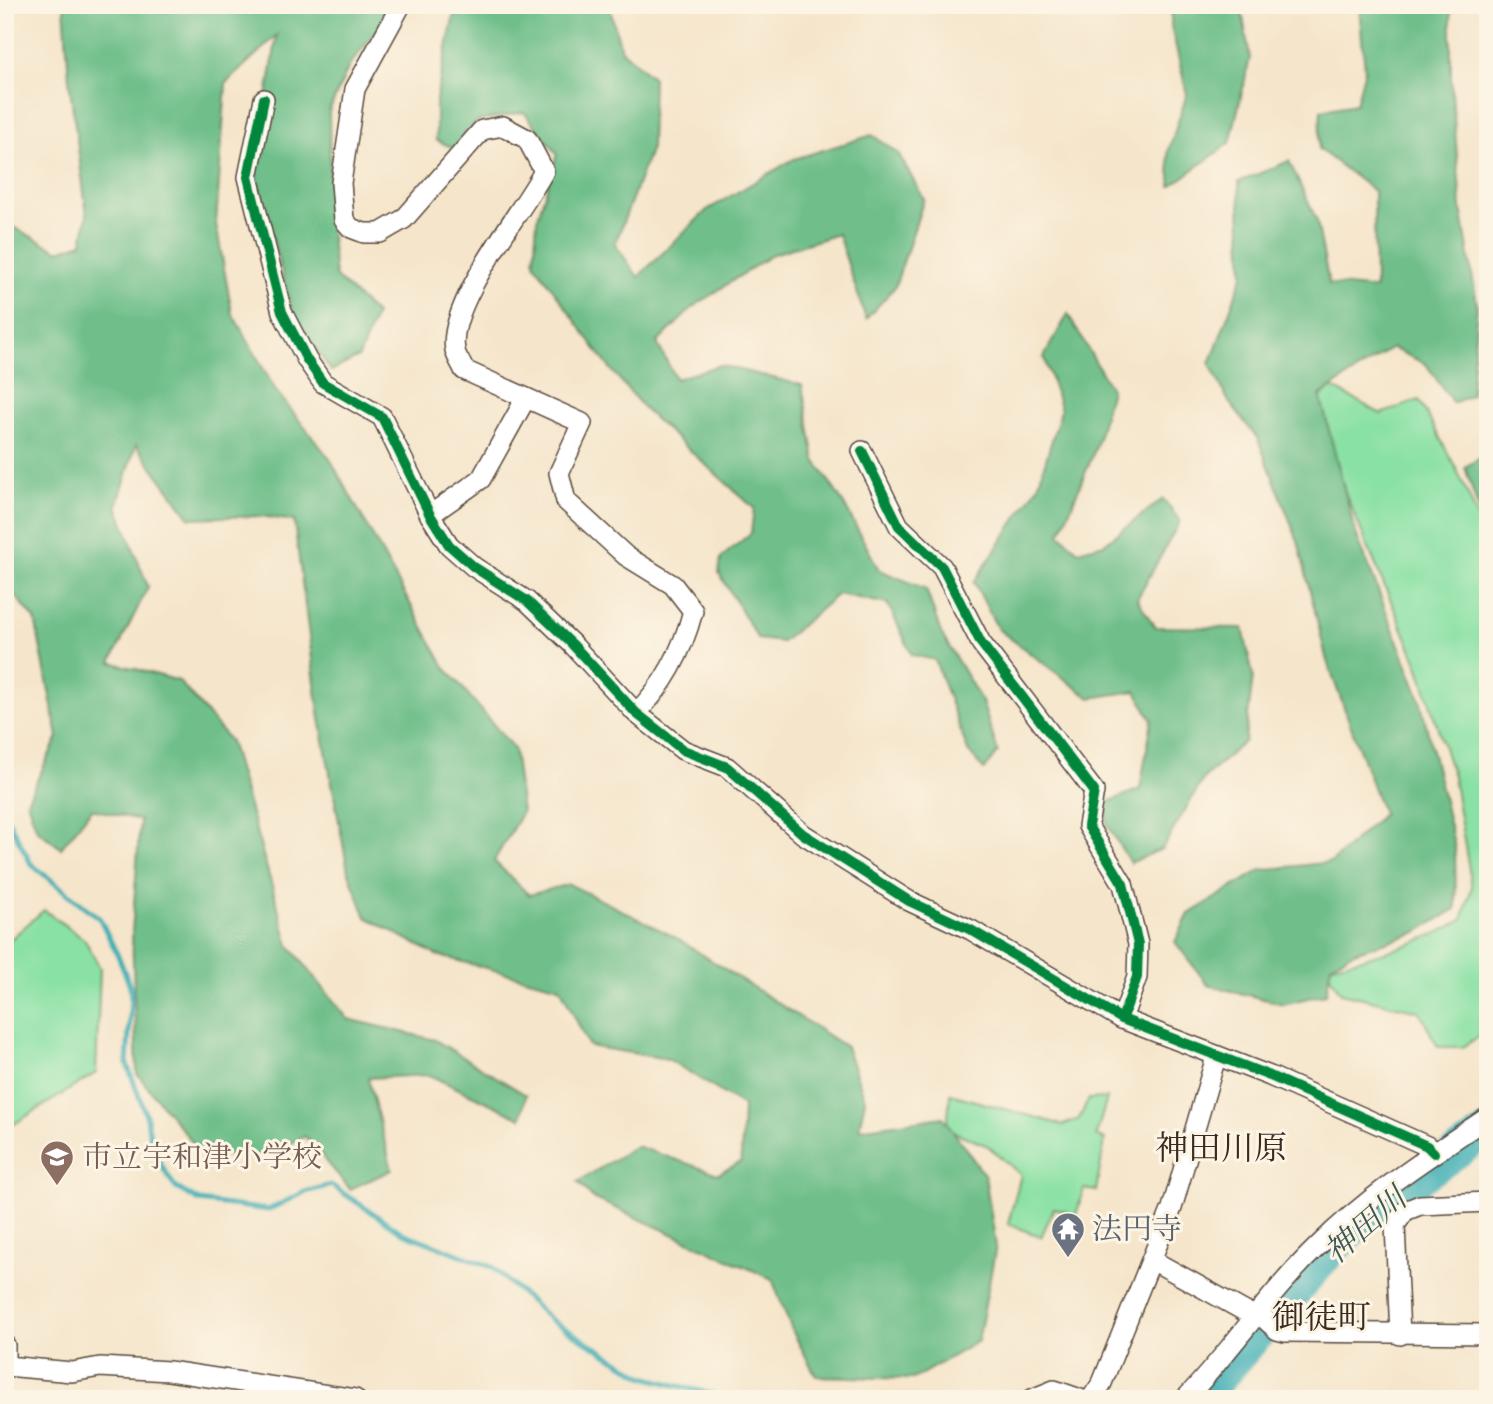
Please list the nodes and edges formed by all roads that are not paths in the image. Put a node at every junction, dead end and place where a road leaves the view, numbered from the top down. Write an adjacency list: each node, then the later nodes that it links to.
1 (401, 5): 3 (street)
2 (264, 99): 5 (street)
3 (526, 398): 5 (street); 6 (street)
4 (862, 451): 7 (street)
5 (430, 515): 6 (street)
6 (636, 713): 7 (street)
7 (1122, 1019): 8 (street)
8 (1216, 1057): 10 (street); 12 (street)
9 (1488, 1117): 10 (street)
10 (1434, 1153): 13 (street)
11 (1488, 1202): 15 (street)
12 (1152, 1260): 13 (street); 21 (street)
13 (1257, 1315): 15 (street); 22 (street)
14 (1488, 1334): 15 (street)
15 (1400, 1335)
16 (5, 1345): 17 (street)
17 (6, 1366): 18 (street)
18 (355, 1399)
19 (1032, 1399): 20 (street)
20 (1080, 1399)
21 (1091, 1399)
22 (1185, 1399)

